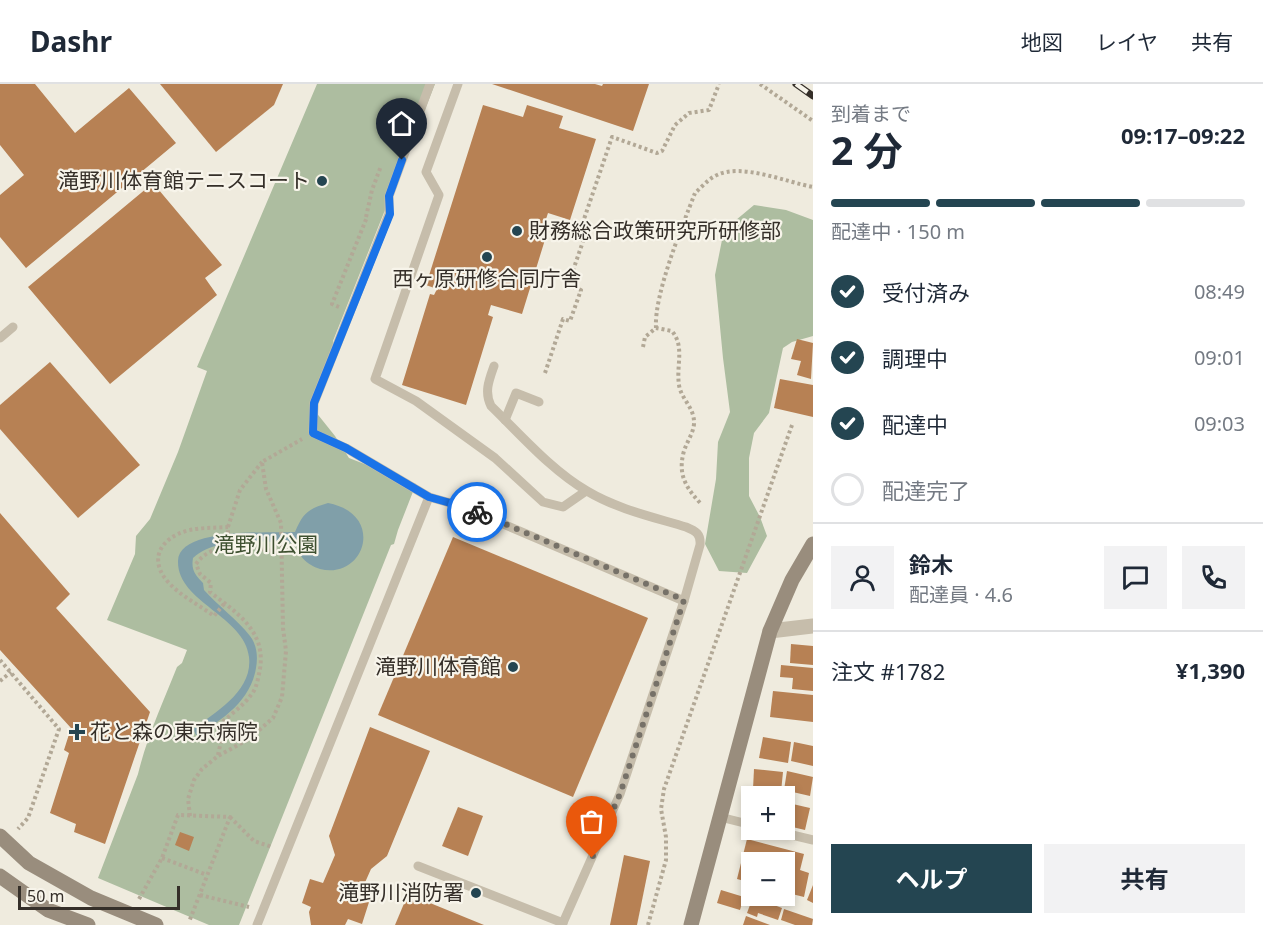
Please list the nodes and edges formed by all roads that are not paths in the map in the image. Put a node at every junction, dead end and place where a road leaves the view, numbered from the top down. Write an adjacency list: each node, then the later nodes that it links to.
1 (430, 84): 9 (lane)
2 (458, 84): 8 (lane)
3 (13, 327): 4 (lane)
4 (0, 338)
5 (494, 366): 7 (lane)
6 (539, 402): 7 (lane)
7 (505, 420): 8 (lane)
8 (586, 491): 11 (lane)
9 (429, 497): 11 (lane); 24 (lane)
10 (813, 544): 13 (street)
11 (684, 600): 21 (lane)
12 (813, 626): 13 (street)
13 (770, 631): 14 (street)
14 (720, 817): 15 (lane); 25 (street)
15 (741, 822)
16 (8, 834): 23 (street)
17 (795, 836): 18 (lane)
18 (813, 840)
19 (418, 866): 21 (lane)
20 (0, 876): 22 (street)
21 (563, 924)
22 (88, 925)
23 (156, 925)
24 (257, 925)
25 (691, 925)

